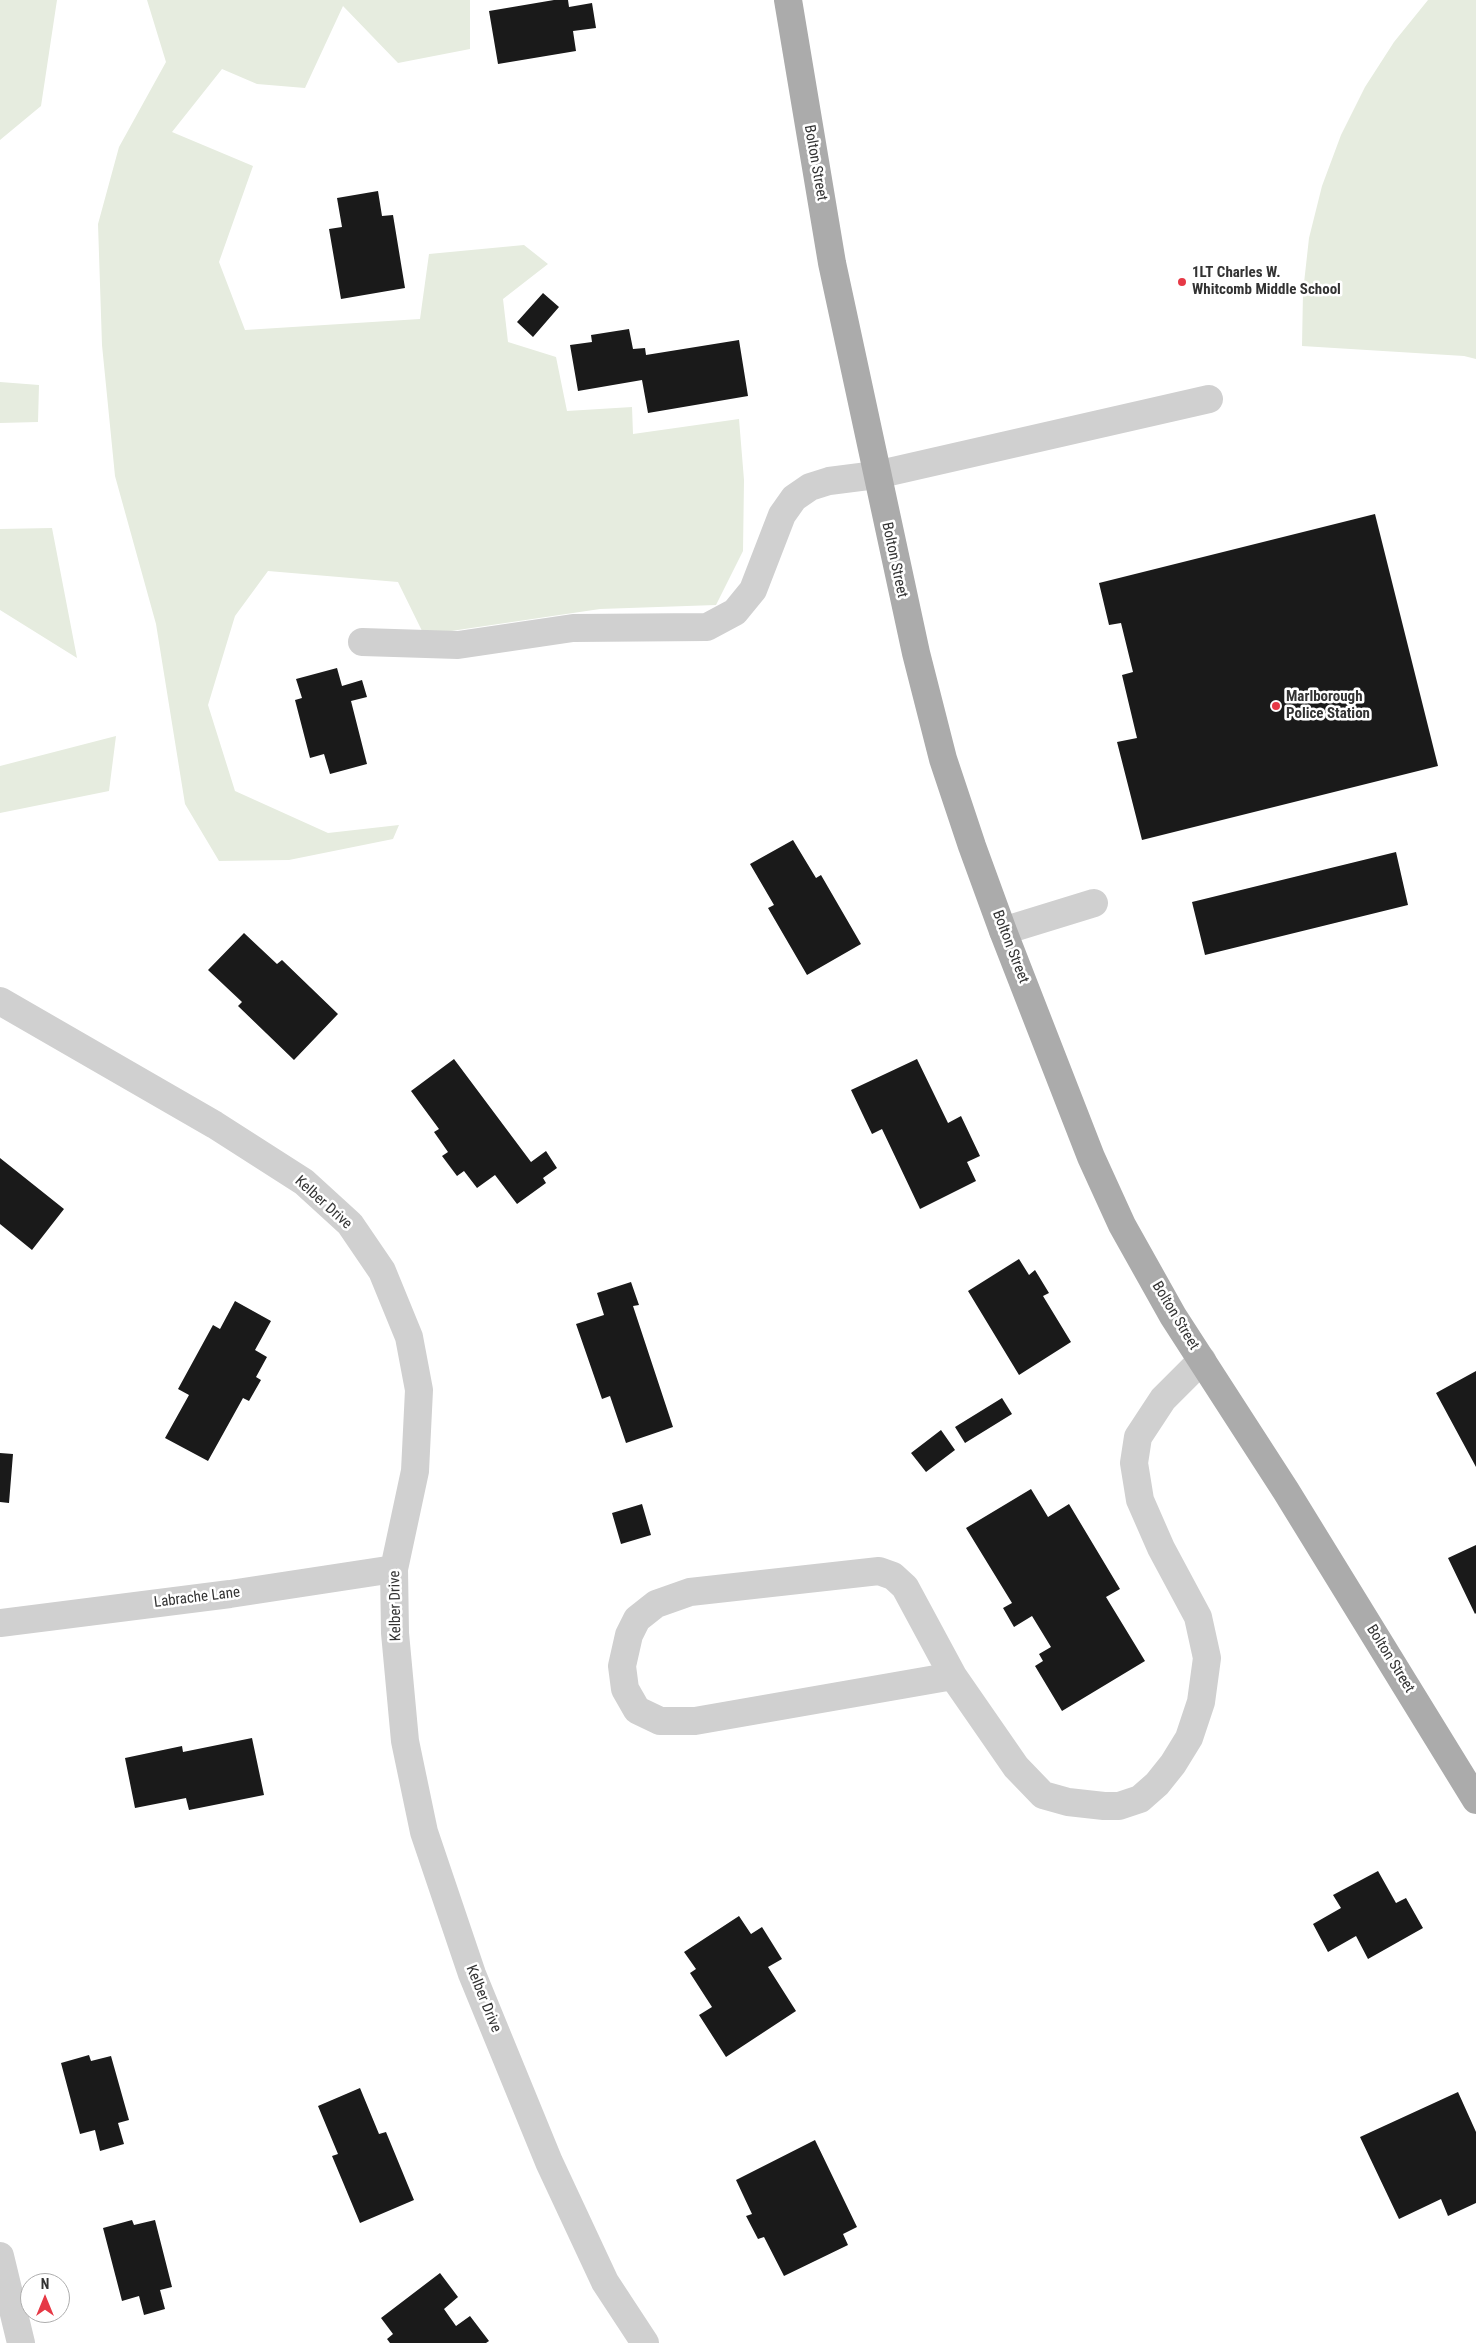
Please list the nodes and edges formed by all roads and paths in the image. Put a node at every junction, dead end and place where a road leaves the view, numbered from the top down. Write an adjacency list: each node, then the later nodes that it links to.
1 (788, 0): 3 (main road, Bolton Street)
2 (1209, 399): 3 (street)
3 (876, 475): 4 (street); 6 (main road, Bolton Street)
4 (362, 642)
5 (1094, 903): 6 (street)
6 (1003, 931): 8 (main road, Bolton Street)
7 (0, 1001): 9 (street, Kelber Drive)
8 (1202, 1360): 11 (street); 12 (main road, Bolton Street)
9 (394, 1569): 10 (street, Labrache Lane); 15 (street, Kelber Drive)
10 (0, 1622)
11 (953, 1676): 11 (street)
12 (1476, 1800)
13 (0, 2256): 14 (street)
14 (21, 2343)
15 (645, 2343)

